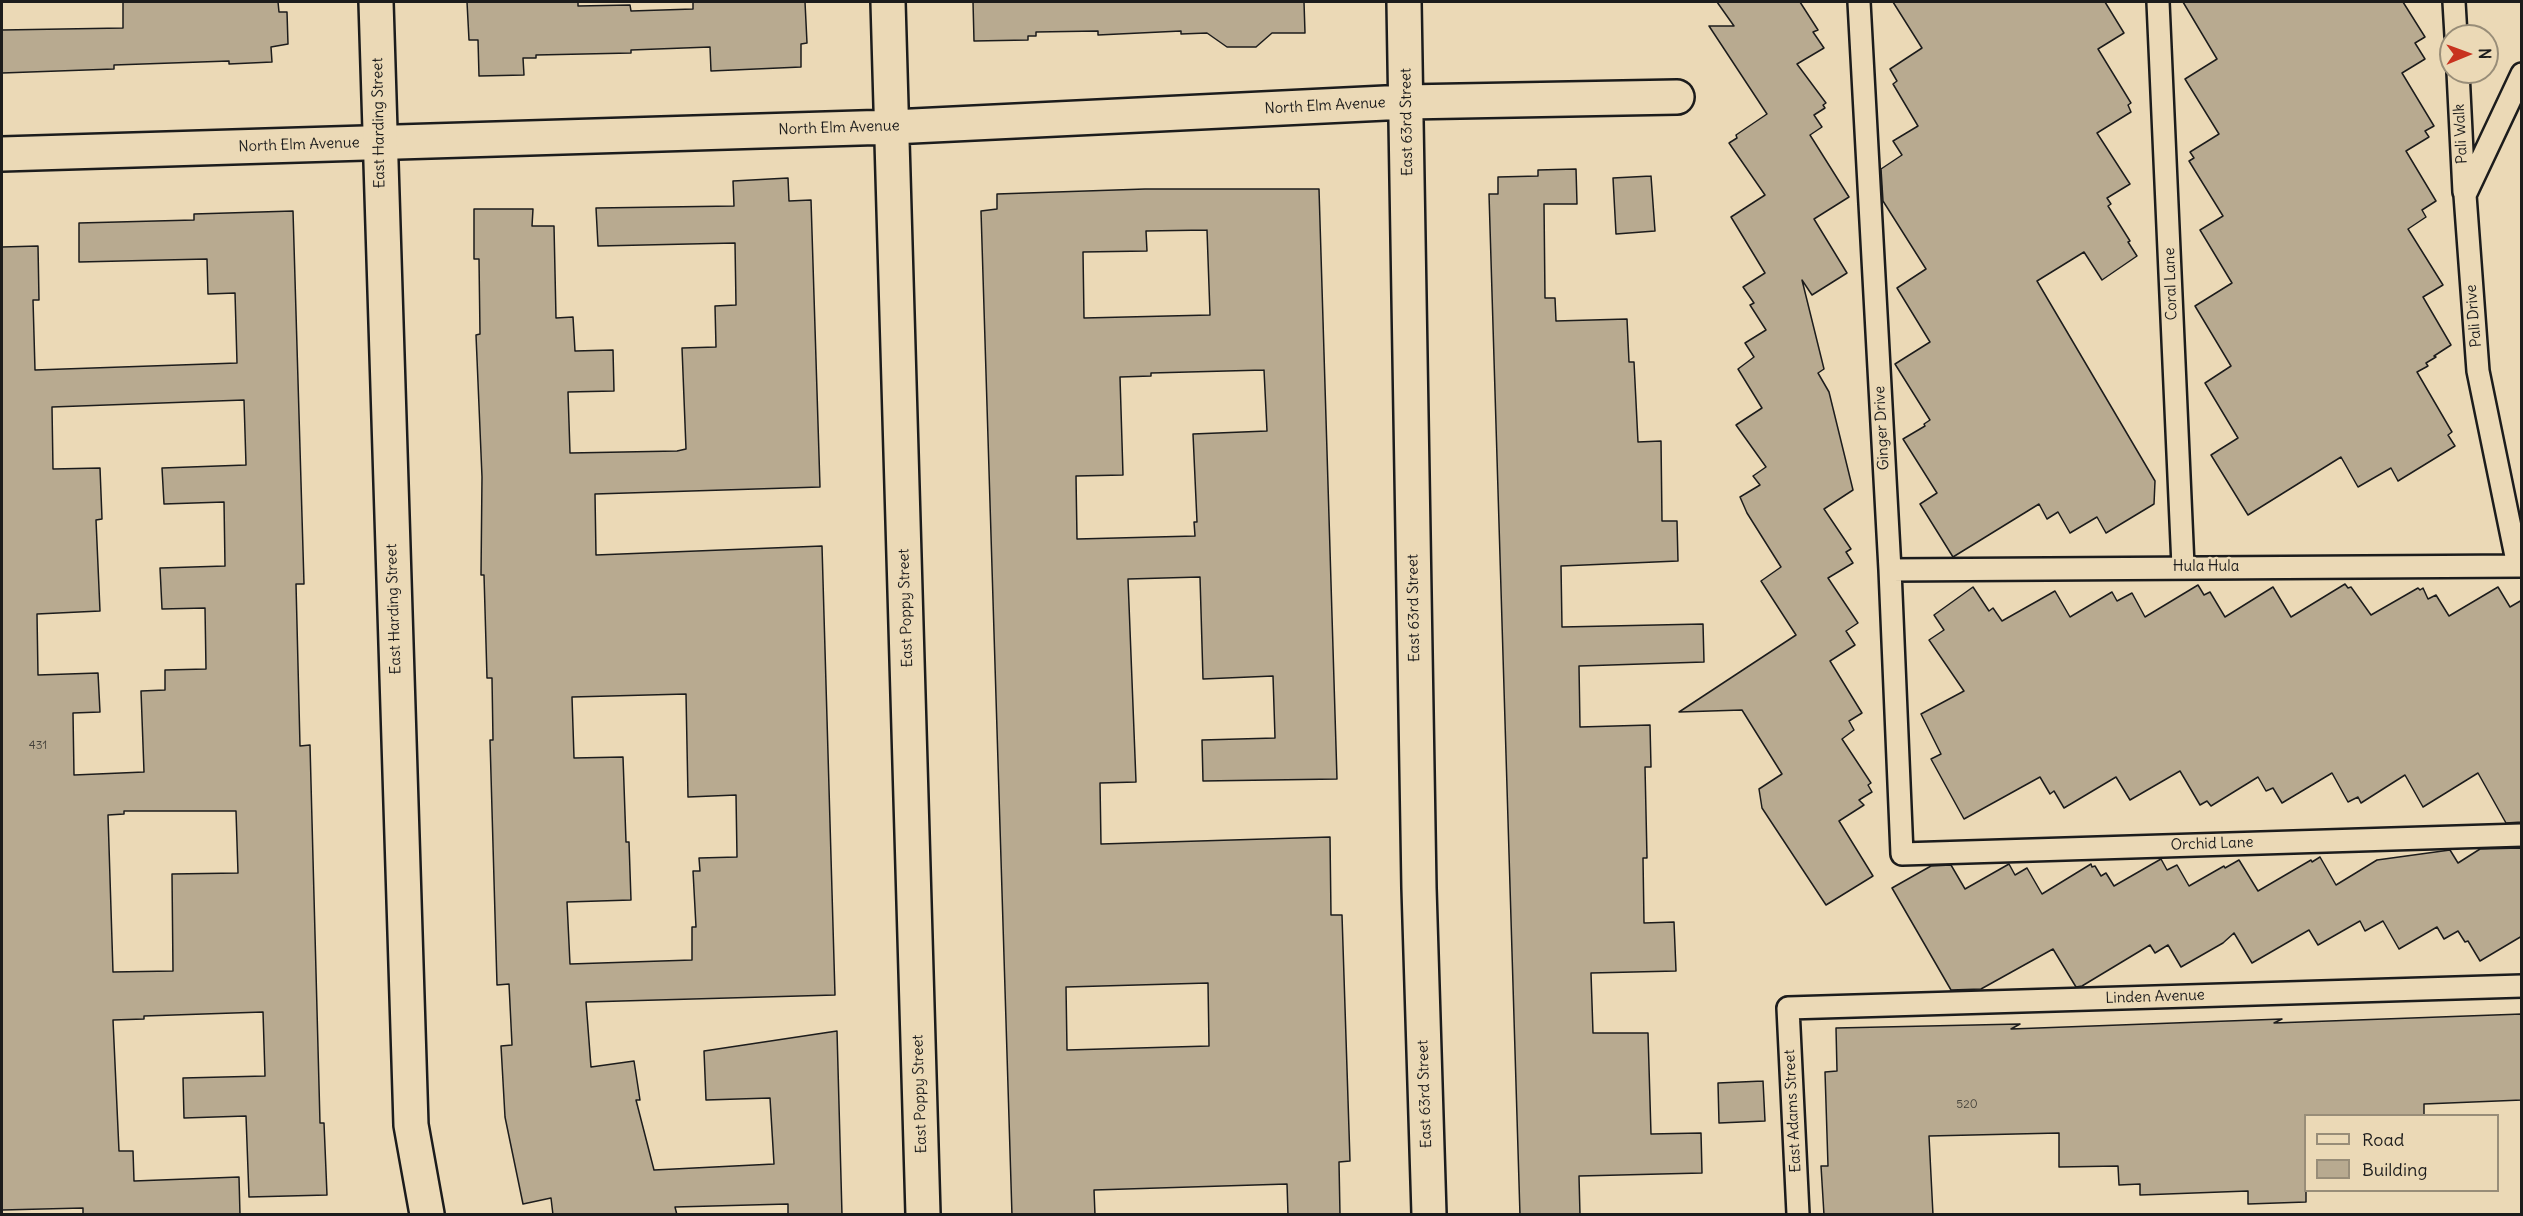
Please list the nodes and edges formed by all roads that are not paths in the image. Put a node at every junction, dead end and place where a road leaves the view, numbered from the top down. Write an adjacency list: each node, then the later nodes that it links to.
1 (376, 2): 13 (street, East Harding Street)
2 (888, 2): 12 (street, East Poppy Street)
3 (1404, 2): 11 (street, East 63rd Street)
4 (1859, 2): 18 (lane, Ginger Drive)
5 (2158, 2): 16 (lane, Coral Lane)
6 (2454, 2): 7 (lane)
7 (2455, 24)
8 (2522, 74): 15 (lane)
9 (2459, 84): 15 (lane, Pali Walk)
10 (1677, 97): 11 (street, North Elm Avenue)
11 (1406, 102): 12 (street, North Elm Avenue); 25 (street, East 63rd Street)
12 (891, 127): 13 (street, North Elm Avenue); 24 (street, East Poppy Street)
13 (379, 143): 14 (street, North Elm Avenue); 23 (street, East Harding Street)
14 (2, 154)
15 (2464, 195): 17 (lane, Pali Drive)
16 (2183, 566): 17 (lane, Hula Hula); 18 (lane, Hula Hula)
17 (2520, 566)
18 (1890, 570): 20 (lane, Ginger Drive)
19 (2522, 835): 20 (lane, Orchid Lane)
20 (1902, 854)
21 (2522, 986): 22 (lane, Linden Avenue)
22 (1788, 1008): 26 (lane, East Adams Street)
23 (427, 1215)
24 (923, 1215)
25 (1429, 1215)
26 (1798, 1215)

